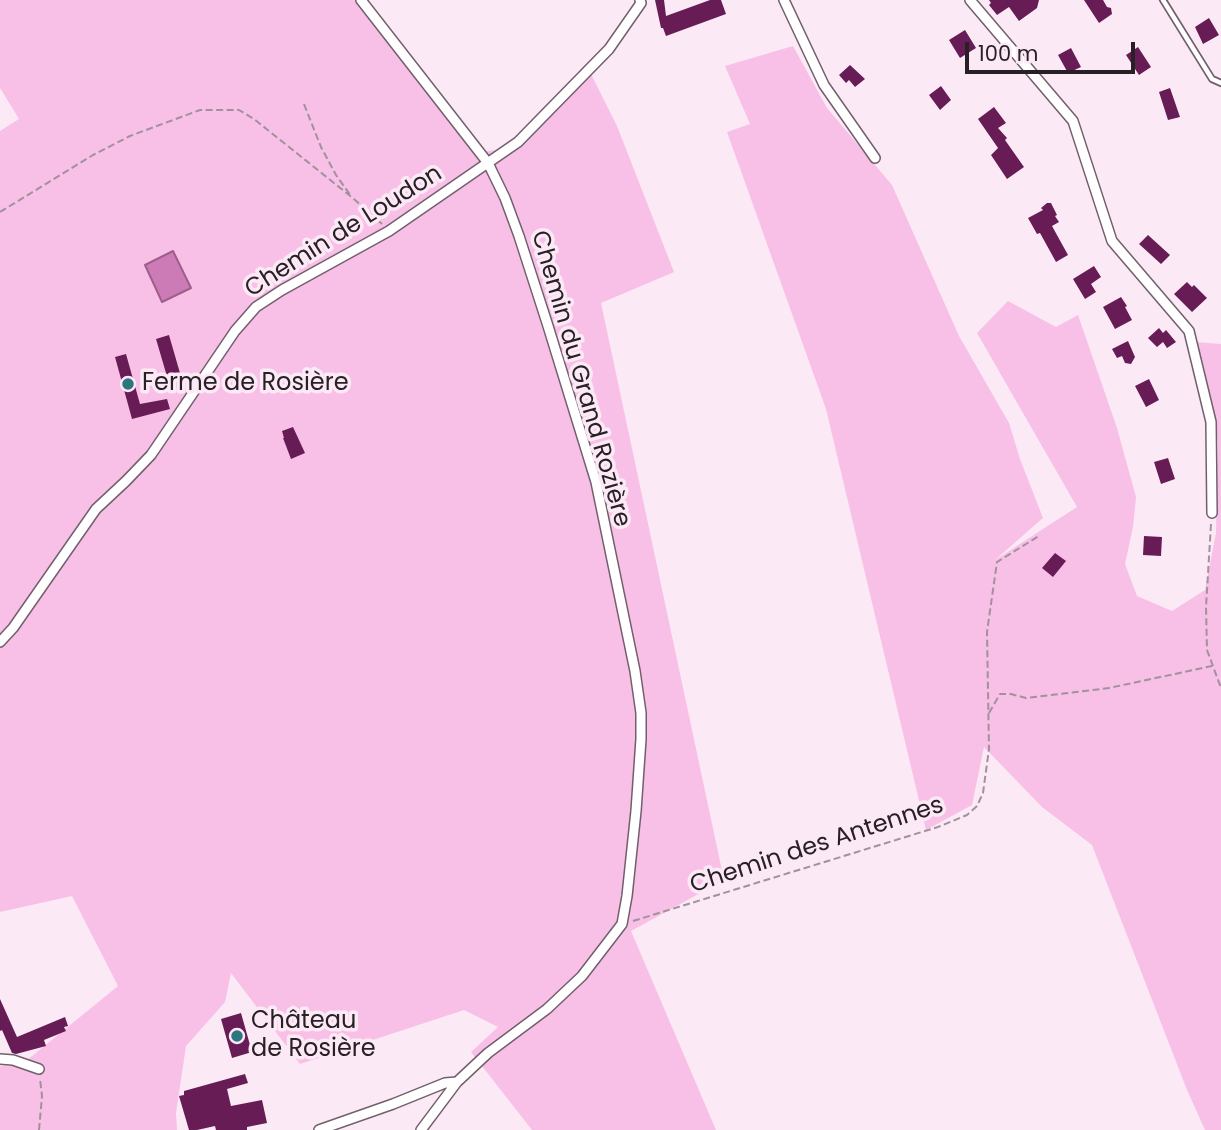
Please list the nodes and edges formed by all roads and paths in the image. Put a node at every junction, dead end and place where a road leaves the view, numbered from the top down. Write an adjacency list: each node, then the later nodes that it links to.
1 (361, 0): 9 (street, Chemin du Grand Rozière)
2 (640, 0): 9 (street, Chemin de Loudon)
3 (784, 0): 8 (street)
4 (970, 0): 13 (street)
5 (1163, 0): 6 (lane)
6 (1221, 83)
7 (304, 104): 10 (path)
8 (875, 158)
9 (488, 163): 12 (street, Chemin de Loudon); 19 (street, Chemin du Grand Rozière)
10 (354, 199): 11 (path); 12 (path)
11 (0, 212)
12 (390, 232): 15 (street, Chemin de Loudon)
13 (1212, 513): 16 (path)
14 (1039, 536): 18 (path, Chemin des Antennes)
15 (0, 642)
16 (1212, 666): 17 (path); 18 (path)
17 (1221, 688)
18 (988, 714): 19 (path, Chemin des Antennes)
19 (622, 924): 22 (street, Chemin du Grand Rozière)
20 (0, 1059): 21 (street)
21 (39, 1069): 23 (path)
22 (457, 1082): 24 (street); 25 (street, Chemin du Grand Rozière)
23 (39, 1130)
24 (319, 1130)
25 (421, 1130)

